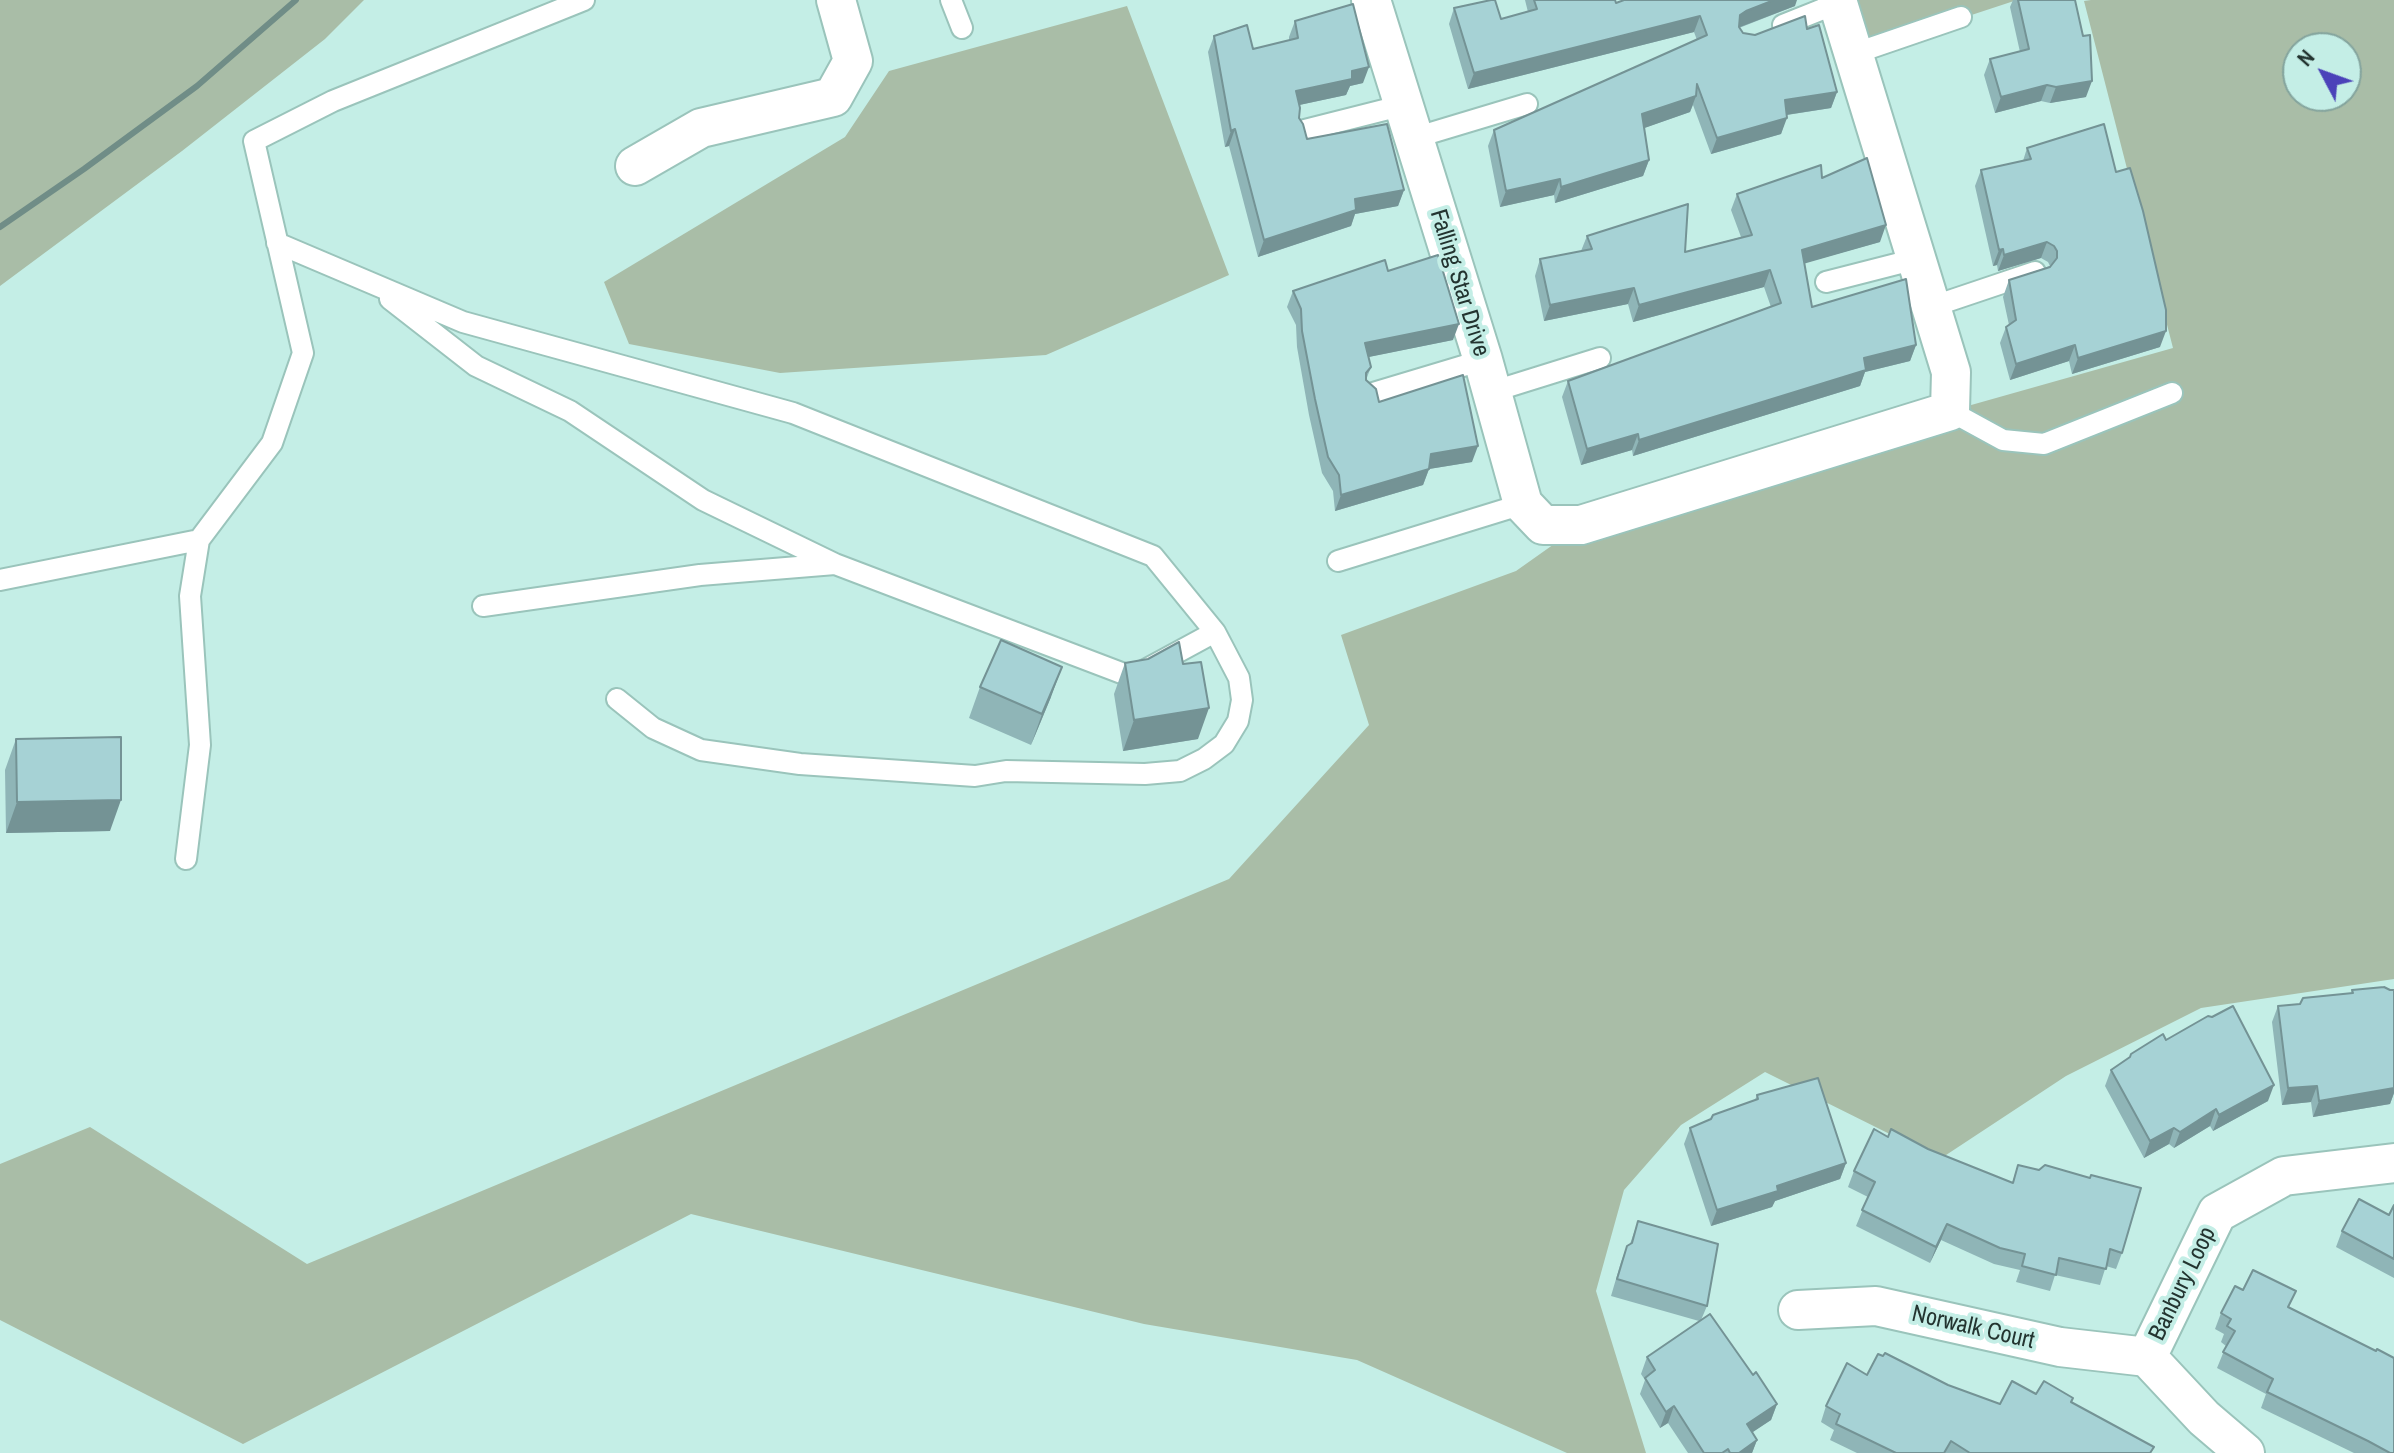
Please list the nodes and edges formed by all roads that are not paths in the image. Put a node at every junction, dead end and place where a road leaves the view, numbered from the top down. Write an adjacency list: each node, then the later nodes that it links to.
1 (584, 0): 14 (lane)
2 (836, 0): 13 (street)
3 (951, 0): 7 (lane)
4 (1371, 0): 11 (street, Falling Star Drive)
5 (1837, 2): 8 (lane); 9 (street)
6 (1961, 17): 9 (lane)
7 (962, 28)
8 (1758, 34)
9 (1853, 54): 15 (street)
10 (1527, 104): 11 (lane)
11 (1409, 121): 12 (lane); 21 (street, Falling Star Drive)
12 (1305, 130)
13 (635, 166)
14 (277, 243): 17 (lane); 26 (lane)
15 (1916, 259): 18 (lane); 19 (street)
16 (2039, 271): 19 (lane)
17 (366, 281): 28 (lane); 31 (lane)
18 (1826, 282)
19 (1931, 307): 24 (street)
20 (1600, 358): 21 (lane)
21 (1487, 376): 22 (lane); 25 (street, Falling Star Drive)
22 (1373, 393)
23 (2172, 393): 24 (lane)
24 (1950, 411): 25 (street)
25 (1523, 504): 27 (lane)
26 (199, 540): 29 (lane); 33 (lane)
27 (1338, 561)
28 (835, 564): 30 (lane); 31 (lane)
29 (0, 580)
30 (483, 606)
31 (1215, 632): 32 (lane)
32 (617, 699)
33 (186, 859)
34 (2394, 1163): 36 (street, Banbury Loop)
35 (1798, 1310): 36 (street, Norwalk Court)
36 (2147, 1357): 37 (street, Banbury Loop)
37 (2245, 1453)

